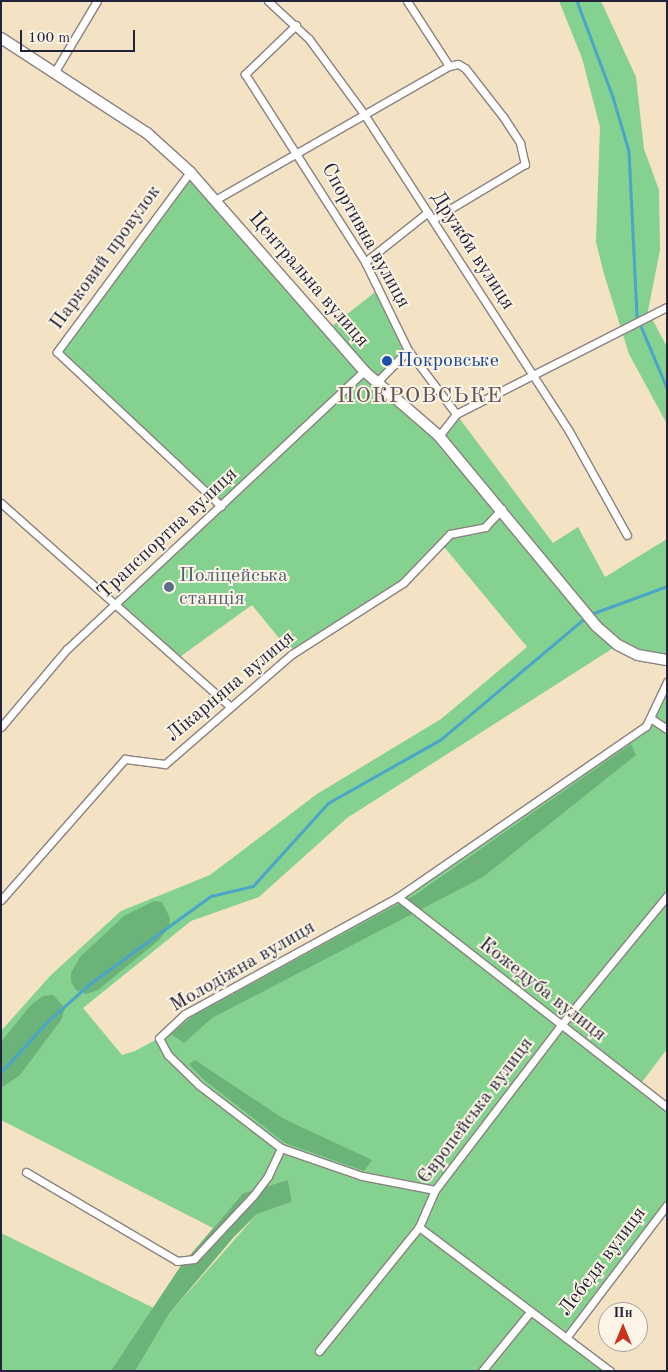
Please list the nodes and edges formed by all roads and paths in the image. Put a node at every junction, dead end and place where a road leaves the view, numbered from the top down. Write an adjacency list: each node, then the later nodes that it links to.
1 (97, 1): 7 (street)
2 (268, 1): 4 (street, Дружби вулиця)
3 (407, 1): 6 (street)
4 (296, 25): 8 (street, Дружби вулиця); 9 (street, Спортивна вулиця)
5 (1, 38): 7 (street, Центральна вулиця)
6 (449, 66): 8 (street); 13 (street)
7 (54, 73): 10 (street, Центральна вулиця)
8 (364, 114): 9 (street); 12 (street, Дружби вулиця)
9 (297, 151): 11 (street); 14 (street, Спортивна вулиця)
10 (190, 172): 11 (street, Центральна вулиця); 23 (street, Парковий провулок)
11 (216, 200): 17 (street, Центральна вулиця)
12 (428, 212): 13 (street, Дружби вулиця); 14 (street)
13 (433, 219): 18 (street, Дружби вулиця)
14 (365, 262): 16 (street, Спортивна вулиця)
15 (667, 307): 18 (street)
16 (408, 350): 19 (street); 20 (street, Спортивна вулиця)
17 (364, 371): 19 (street, Центральна вулиця); 23 (street, Транспортна вулиця)
18 (533, 376): 20 (street); 25 (street, Дружби вулиця)
19 (376, 383): 21 (street, Центральна вулиця)
20 (456, 414): 21 (street)
21 (439, 436): 24 (street, Центральна вулиця)
22 (1, 503): 26 (street)
23 (221, 506): 26 (street, Транспортна вулиця)
24 (502, 509): 27 (street, Центральна вулиця); 29 (street, Лікарняна вулиця)
25 (627, 535)
26 (117, 604): 29 (street); 31 (street, Транспортна вулиця)
27 (667, 660)
28 (667, 682): 30 (street)
29 (231, 707): 35 (street, Лікарняна вулиця)
30 (652, 719): 32 (street); 34 (street, Молодіжна вулиця)
31 (1, 727)
32 (667, 728)
33 (667, 896): 36 (street, Європейська вулиця)
34 (398, 897): 36 (street, Кожедуба вулиця); 38 (street, Молодіжна вулиця)
35 (1, 900)
36 (560, 1025): 37 (street, Кожедуба вулиця); 40 (street, Європейська вулиця)
37 (667, 1107)
38 (281, 1148): 39 (street); 40 (street)
39 (26, 1172)
40 (434, 1190): 42 (street, Європейська вулиця)
41 (667, 1205): 44 (street, Лебедя вулиця)
42 (419, 1227): 43 (street); 45 (street, Європейська вулиця)
43 (531, 1311): 44 (street); 46 (street, Лебедя вулиця)
44 (566, 1338): 47 (street)
45 (319, 1351)
46 (482, 1371)
47 (610, 1371)

